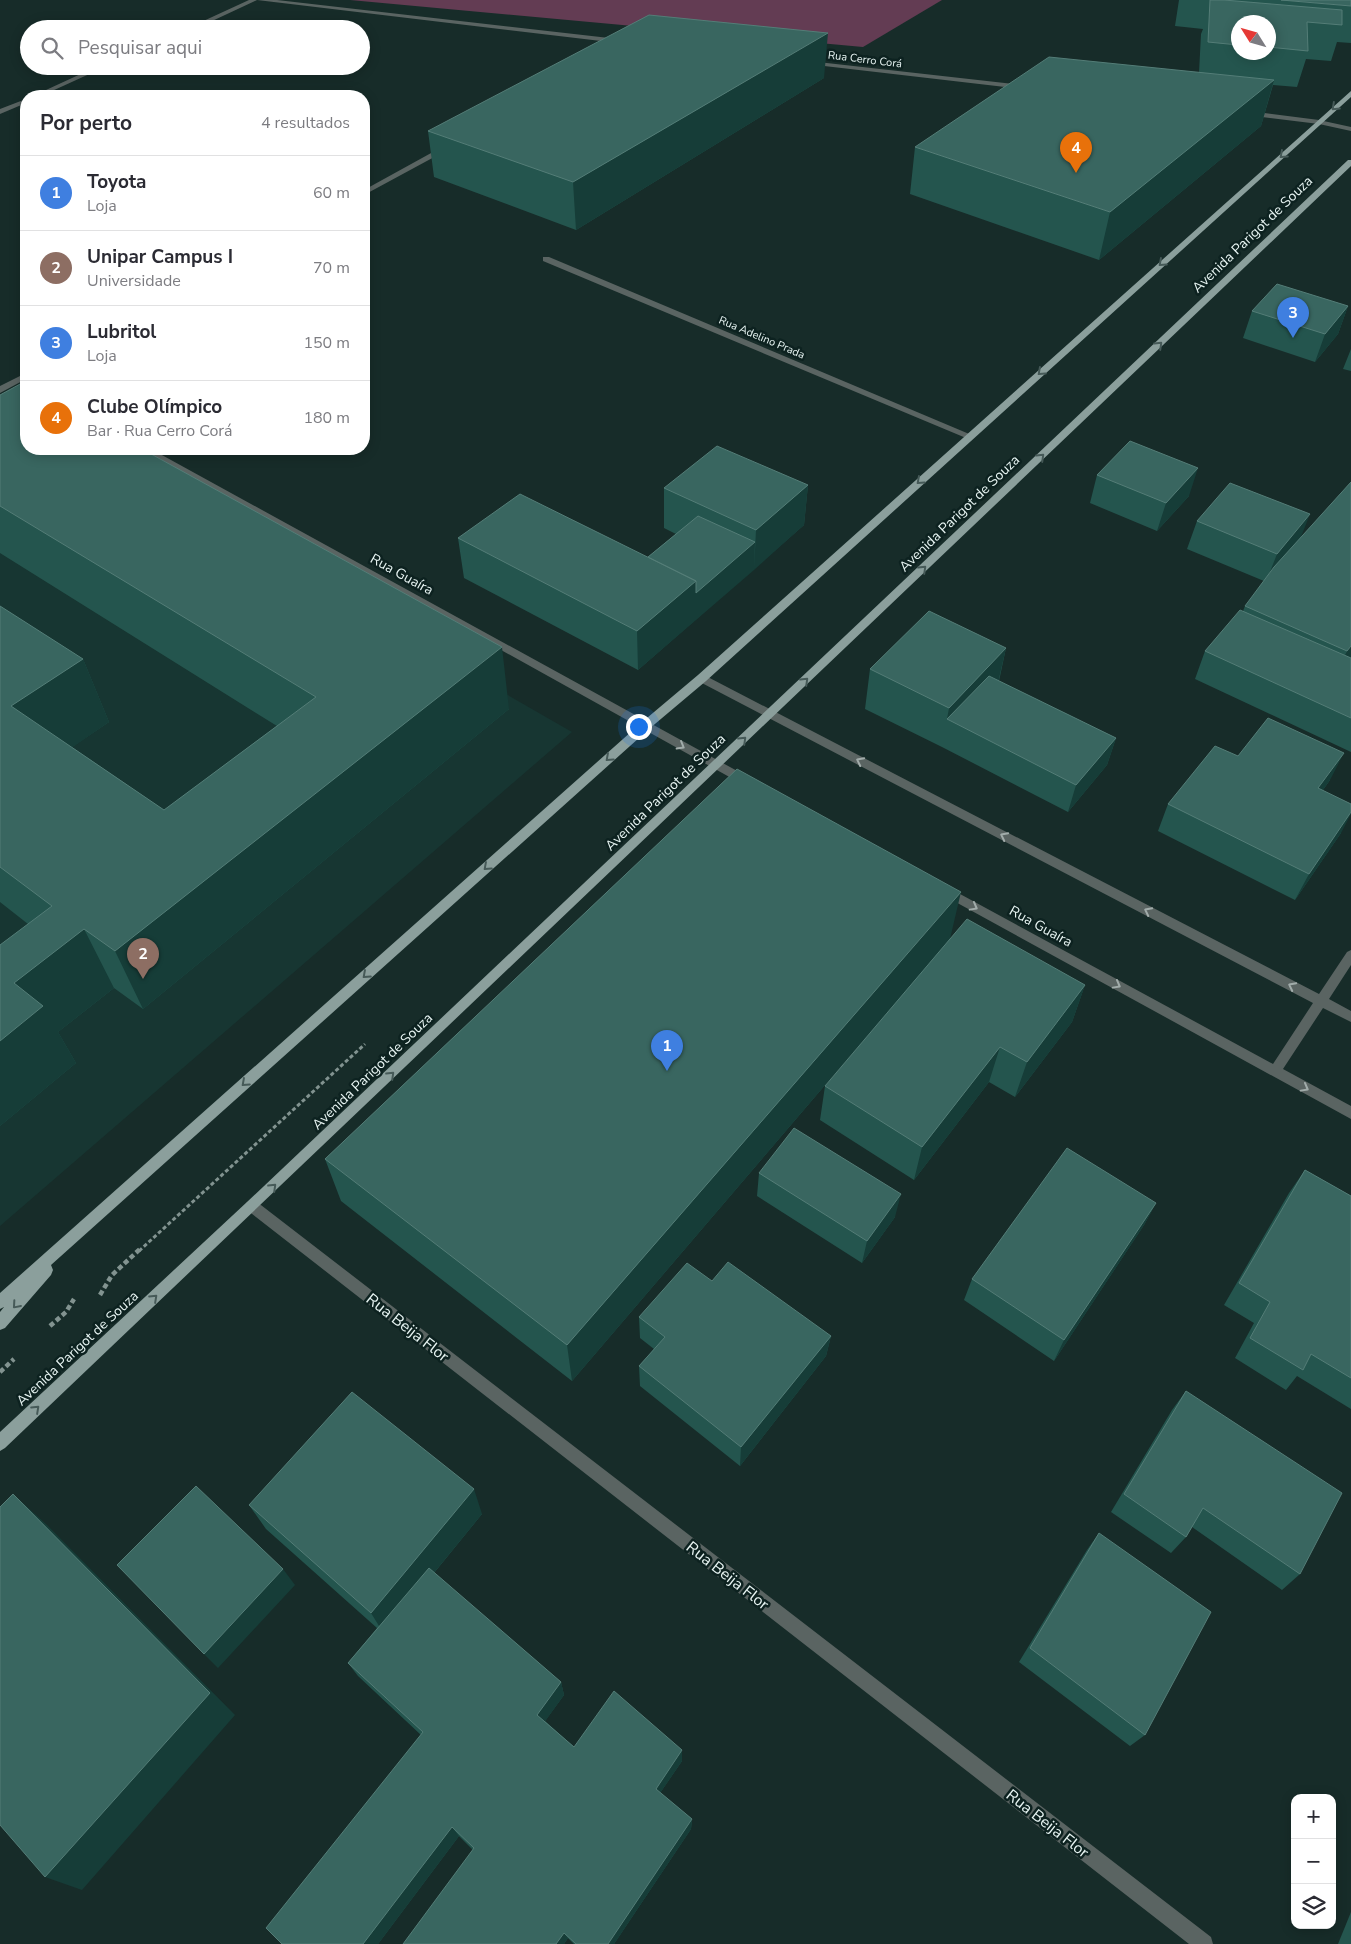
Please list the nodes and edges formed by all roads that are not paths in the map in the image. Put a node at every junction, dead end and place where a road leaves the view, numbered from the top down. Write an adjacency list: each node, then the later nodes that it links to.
1 (254, 0): 3 (street)
2 (260, 0): 4 (street)
3 (209, 20)
4 (631, 42)
5 (799, 62): 7 (street, Rua Cerro Corá)
6 (84, 75): 8 (street)
7 (1027, 88)
8 (50, 90)
9 (1351, 93): 13 (main road, one-way to 13)
10 (20, 103): 11 (street)
11 (0, 112)
12 (1244, 112): 13 (street)
13 (1319, 122): 14 (street); 21 (main road, one-way to 21)
14 (1351, 129)
15 (450, 146): 17 (street)
16 (1351, 162): 24 (main road, Avenida Parigot de Souza, one-way to 16)
17 (370, 190)
18 (546, 259): 21 (street, Rua Adelino Prada)
19 (20, 381): 20 (street)
20 (0, 390)
21 (969, 436): 23 (main road, one-way to 23)
22 (156, 455): 25 (street, Rua Guaíra)
23 (702, 678): 24 (street); 25 (main road)
24 (770, 714): 26 (main road, Avenida Parigot de Souza, one-way to 24); 30 (street, one-way to 24)
25 (645, 726): 26 (street, Rua Guaíra, one-way to 26); 35 (main road, one-way to 35)
26 (717, 765): 27 (street); 34 (main road, Avenida Parigot de Souza, one-way to 26)
27 (760, 789)
28 (935, 885): 32 (street, Rua Guaíra, one-way to 32)
29 (1351, 955): 30 (street)
30 (1320, 1001): 31 (street); 32 (street)
31 (1351, 1017)
32 (1275, 1072): 33 (street, Rua Guaíra, one-way to 33)
33 (1351, 1113)
34 (252, 1206): 38 (main road, Avenida Parigot de Souza, one-way to 34); 39 (street, Rua Beija Flor)
35 (83, 1229): 36 (main road); 37 (main road, one-way to 37)
36 (0, 1302)
37 (0, 1322)
38 (0, 1442)
39 (1204, 1944)

